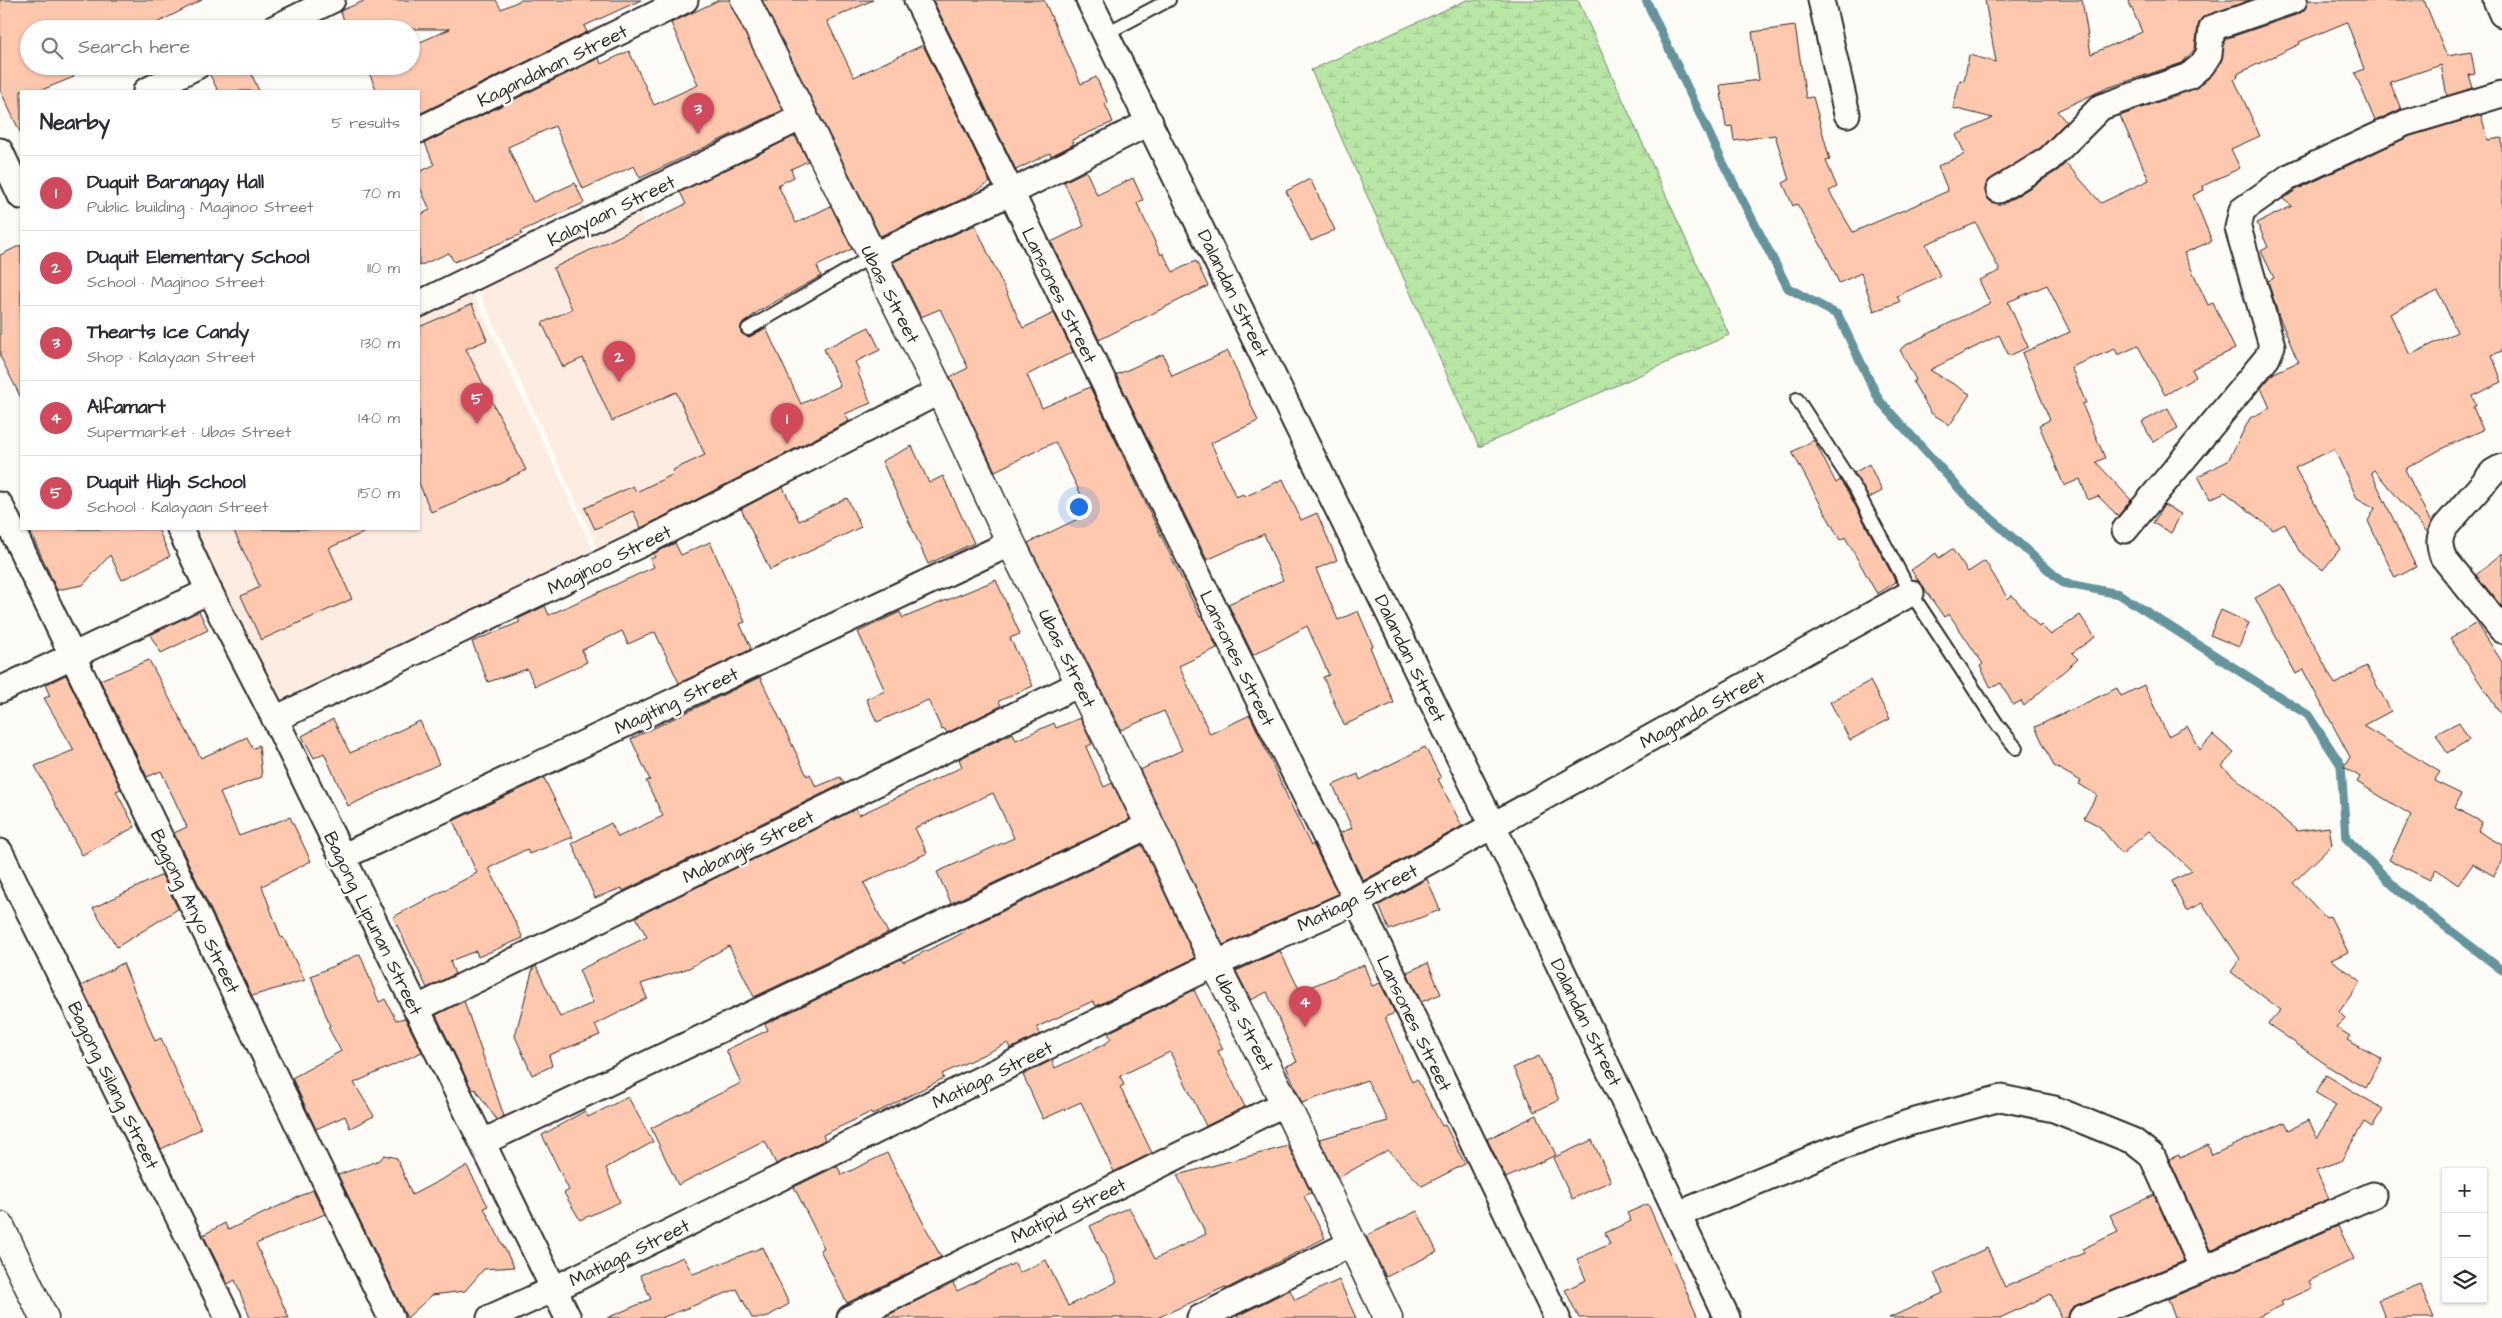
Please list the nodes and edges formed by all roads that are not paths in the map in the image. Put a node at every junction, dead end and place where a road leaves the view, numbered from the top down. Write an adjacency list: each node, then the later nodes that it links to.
1 (332, 0): 11 (street)
2 (685, 0): 19 (street, Kagandahan Street)
3 (745, 0): 17 (street, Ubas Street)
4 (917, 0): 22 (street, Lansones Street)
5 (1089, 0): 12 (street, Dalandan Street)
6 (1168, 0): 12 (lane)
7 (1820, 0): 16 (street)
8 (2294, 0): 21 (street)
9 (2496, 0): 10 (street)
10 (2502, 14)
11 (291, 20)
12 (1105, 34): 18 (street, Dalandan Street)
13 (179, 75): 14 (street)
14 (148, 90)
15 (2502, 94): 32 (street)
16 (1846, 114)
17 (804, 116): 24 (street, Ubas Street); 25 (street, Kalayaan Street)
18 (1150, 122): 22 (street); 43 (street, Dalandan Street)
19 (420, 130)
20 (9, 155): 23 (street)
21 (1999, 190)
22 (1010, 192): 24 (street); 46 (street, Lansones Street)
23 (20, 193)
24 (872, 256): 26 (lane); 27 (street, Ubas Street)
25 (420, 304)
26 (748, 329)
27 (940, 391): 33 (street, Ubas Street); 40 (street, Maginoo Street)
28 (1796, 399): 35 (lane)
29 (2498, 469): 36 (street)
30 (0, 505): 37 (street, Bagong Anyo Street)
31 (180, 530): 34 (street, Bagong Lipunan Street)
32 (2125, 530)
33 (1011, 544): 38 (street, Ubas Street); 45 (street, Magiting Street)
34 (208, 591): 37 (street); 40 (street, Bagong Lipunan Street)
35 (1911, 592): 41 (lane); 43 (street, Maganda Street)
36 (2502, 630)
37 (72, 654): 39 (street); 59 (street, Bagong Anyo Street)
38 (1081, 683): 42 (street, Ubas Street); 48 (street, Mabangis Street)
39 (0, 690)
40 (275, 719): 45 (street, Bagong Lipunan Street)
41 (2016, 748)
42 (1150, 824): 47 (street, Ubas Street); 50 (street)
43 (1493, 826): 46 (street, Matiaga Street); 52 (street, Dalandan Street)
44 (0, 852): 58 (street, Bagong Silang Street)
45 (342, 857): 48 (street, Bagong Lipunan Street)
46 (1357, 901): 47 (street, Matiaga Street); 65 (street, Lansones Street)
47 (1215, 964): 49 (street, Ubas Street); 56 (street, Matiaga Street)
48 (416, 1009): 50 (street, Bagong Lipunan Street)
49 (1285, 1103): 54 (street, Ubas Street); 62 (street, Matipid Street)
50 (483, 1142): 56 (street, Bagong Lipunan Street)
51 (2373, 1195): 55 (street)
52 (1679, 1214): 55 (street); 66 (street, Dalandan Street)
53 (0, 1226): 57 (street)
54 (1352, 1243): 63 (street); 64 (street, Ubas Street)
55 (2202, 1269): 67 (street)
56 (554, 1289): 60 (street, Matiaga Street); 61 (street, Bagong Lipunan Street)
57 (44, 1318)
58 (228, 1318)
59 (391, 1318)
60 (490, 1318)
61 (568, 1318)
62 (850, 1318)
63 (1200, 1318)
64 (1388, 1318)
65 (1557, 1318)
66 (1727, 1318)
67 (2082, 1318)

